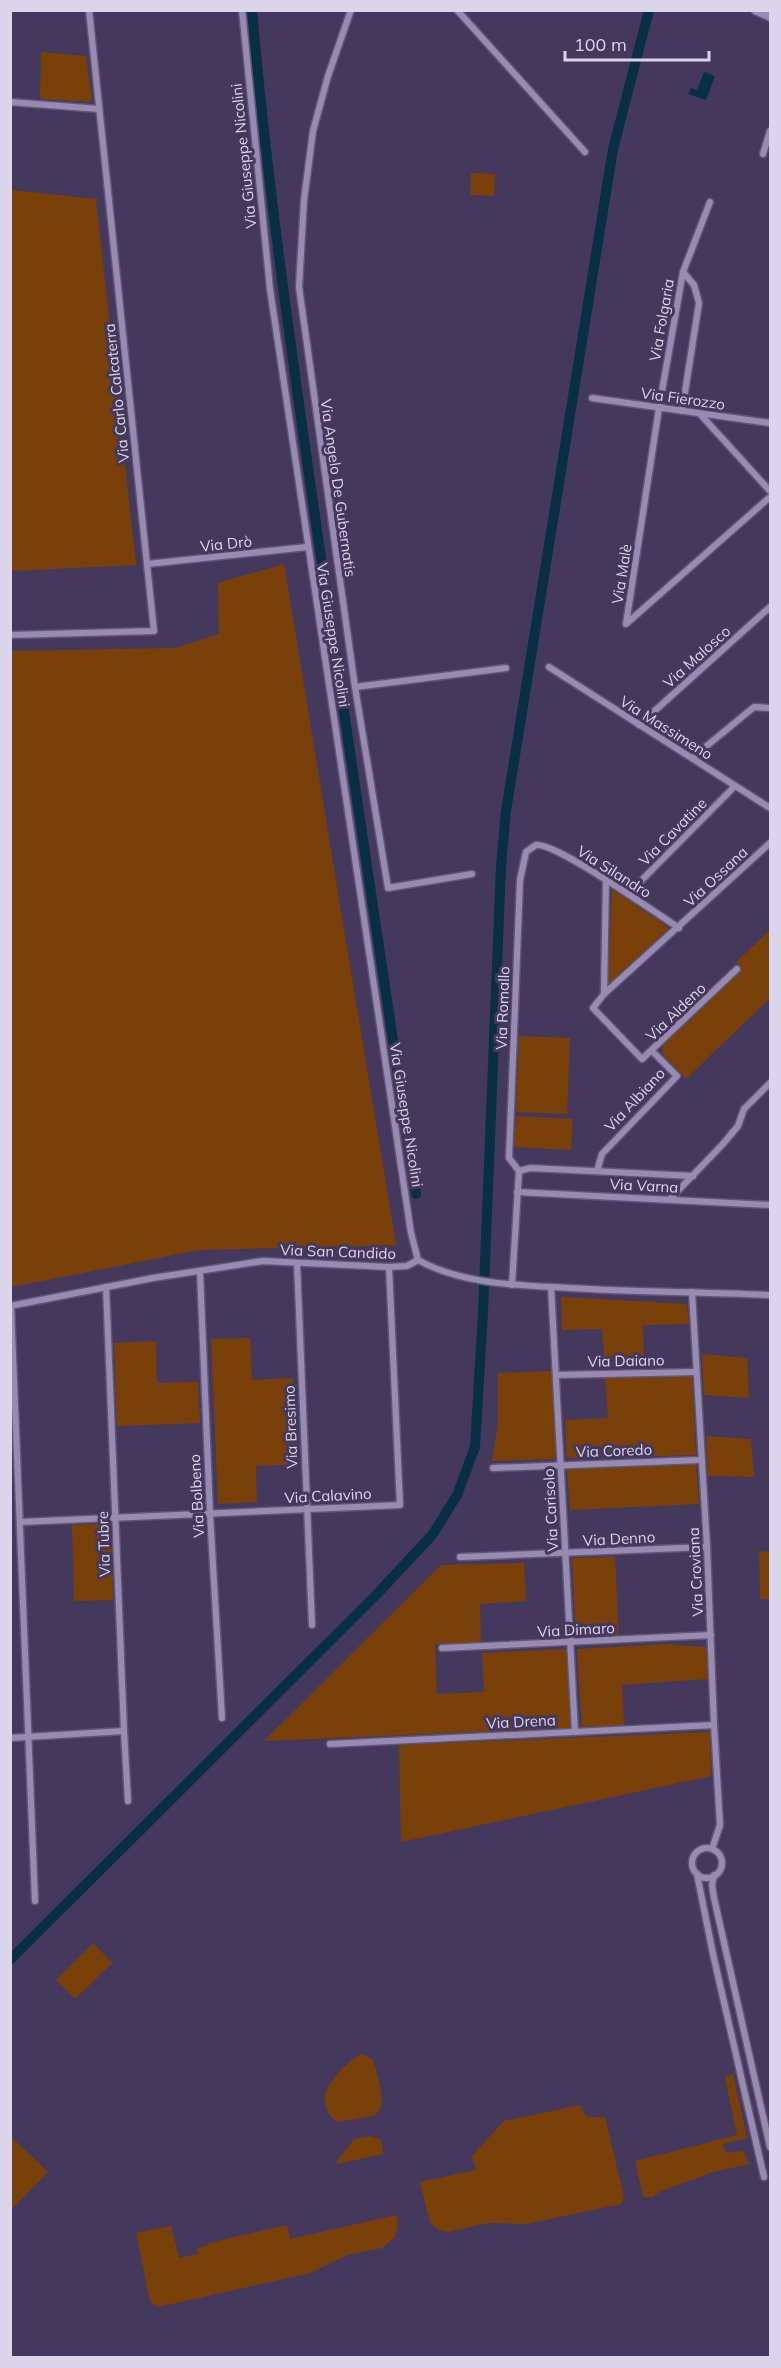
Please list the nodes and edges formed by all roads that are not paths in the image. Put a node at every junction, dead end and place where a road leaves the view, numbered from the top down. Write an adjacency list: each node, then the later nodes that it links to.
1 (89, 10): 8 (street, Via Carlo Calcaterra)
2 (242, 10): 21 (street, Via Giuseppe Nicolini)
3 (351, 10): 27 (street, Via Angelo De Gubernatis)
4 (456, 10): 10 (street)
5 (756, 10): 6 (street)
6 (771, 16)
7 (10, 102): 8 (street)
8 (99, 109): 22 (street, Via Carlo Calcaterra)
9 (771, 131): 11 (street)
10 (585, 152)
11 (763, 154)
12 (710, 202): 13 (street, Via Folgaria)
13 (682, 273): 15 (street, Via Folgaria); 16 (street, Via Folgaria)
14 (592, 398): 15 (street, Via Fierozzo)
15 (659, 408): 16 (street, Via Fierozzo); 20 (street, Via Malè)
16 (682, 411): 17 (street, Via Fierozzo)
17 (700, 414): 18 (street, Via Fierozzo); 19 (street)
18 (771, 423)
19 (771, 491)
20 (771, 497)
21 (307, 548): 22 (street, Via Drò); 49 (street, Via Giuseppe Nicolini)
22 (147, 564): 24 (street, Via Carlo Calcaterra)
23 (771, 607): 29 (street, Via Malosco)
24 (10, 635)
25 (549, 667): 29 (street, Via Massimeno)
26 (506, 668): 27 (street)
27 (355, 687): 35 (street, Via Angelo De Gubernatis)
28 (771, 708): 30 (street)
29 (639, 725): 30 (street, Via Massimeno)
30 (692, 758): 31 (street, Via Massimeno)
31 (735, 786): 32 (street, Via Massimeno); 37 (street, Via Cavatine)
32 (771, 808)
33 (771, 843): 38 (street, Via Ossana)
34 (533, 846): 36 (street, Via Silandro); 43 (street, Via Romallo)
35 (472, 874)
36 (606, 880): 37 (street, Via Silandro); 40 (street)
37 (628, 894): 38 (street, Via Silandro)
38 (679, 928): 40 (street, Via Ossana)
39 (738, 969): 41 (street, Via Aldeno)
40 (604, 994): 41 (street, Via Aldeno)
41 (652, 1051): 44 (street, Via Albiano)
42 (771, 1083): 45 (street)
43 (519, 1171): 44 (street); 46 (street)
44 (597, 1171): 45 (street)
45 (693, 1176): 47 (street)
46 (517, 1192): 47 (street, Via Varna); 53 (street)
47 (670, 1200): 48 (street, Via Varna)
48 (771, 1204)
49 (418, 1260): 51 (street, Via San Candido); 53 (street)
50 (297, 1263): 51 (street, Via San Candido); 52 (street, Via San Candido); 64 (street, Via Bresimo)
51 (389, 1267): 64 (street, Via Calavino)
52 (200, 1272): 54 (street, Via San Candido); 65 (street, Via Bolbeno)
53 (512, 1285): 55 (street)
54 (106, 1287): 58 (street, Via San Candido); 66 (street, Via Tubre)
55 (551, 1287): 56 (street); 60 (street, Via Carisolo)
56 (692, 1292): 57 (street); 59 (street, Via Croviana)
57 (771, 1294)
58 (11, 1306): 67 (street)
59 (695, 1372): 60 (street, Via Daiano); 61 (street, Via Croviana)
60 (556, 1375): 62 (street, Via Carisolo)
61 (700, 1460): 62 (street, Via Coredo); 68 (street, Via Croviana)
62 (561, 1465): 63 (street, Via Coredo); 69 (street, Via Carisolo)
63 (493, 1468)
64 (306, 1509): 65 (street, Via Calavino); 71 (street, Via Bresimo)
65 (210, 1514): 66 (street, Via Calavino); 75 (street, Via Bolbeno)
66 (115, 1518): 67 (street, Via Calavino); 77 (street, Via Tubre)
67 (20, 1522): 79 (street)
68 (707, 1547): 69 (street, Via Denno); 72 (street, Via Croviana)
69 (566, 1554): 70 (street, Via Denno); 73 (street, Via Carisolo)
70 (460, 1557)
71 (312, 1625)
72 (711, 1635): 73 (street, Via Dimaro); 76 (street, Via Croviana)
73 (571, 1642): 74 (street, Via Dimaro); 78 (street, Via Carisolo)
74 (442, 1648)
75 (222, 1718)
76 (714, 1725): 78 (street, Via Drena); 83 (street, Via Croviana)
77 (123, 1731): 79 (street); 82 (street, Via Tubre)
78 (576, 1732): 81 (street, Via Drena)
79 (28, 1737): 80 (street); 86 (street)
80 (10, 1738)
81 (330, 1744)
82 (128, 1801)
83 (712, 1849): 84 (street); 85 (street)
84 (697, 1874): 85 (street); 88 (street)
85 (714, 1875): 87 (street)
86 (35, 1901)
87 (727, 1952): 88 (street); 89 (street)
88 (713, 1954): 90 (street)
89 (742, 2023): 90 (street); 91 (street)
90 (729, 2026): 92 (street)
91 (759, 2097): 92 (street); 93 (street)
92 (746, 2101): 95 (street)
93 (771, 2147)
94 (771, 2172): 95 (street)
95 (767, 2177)

